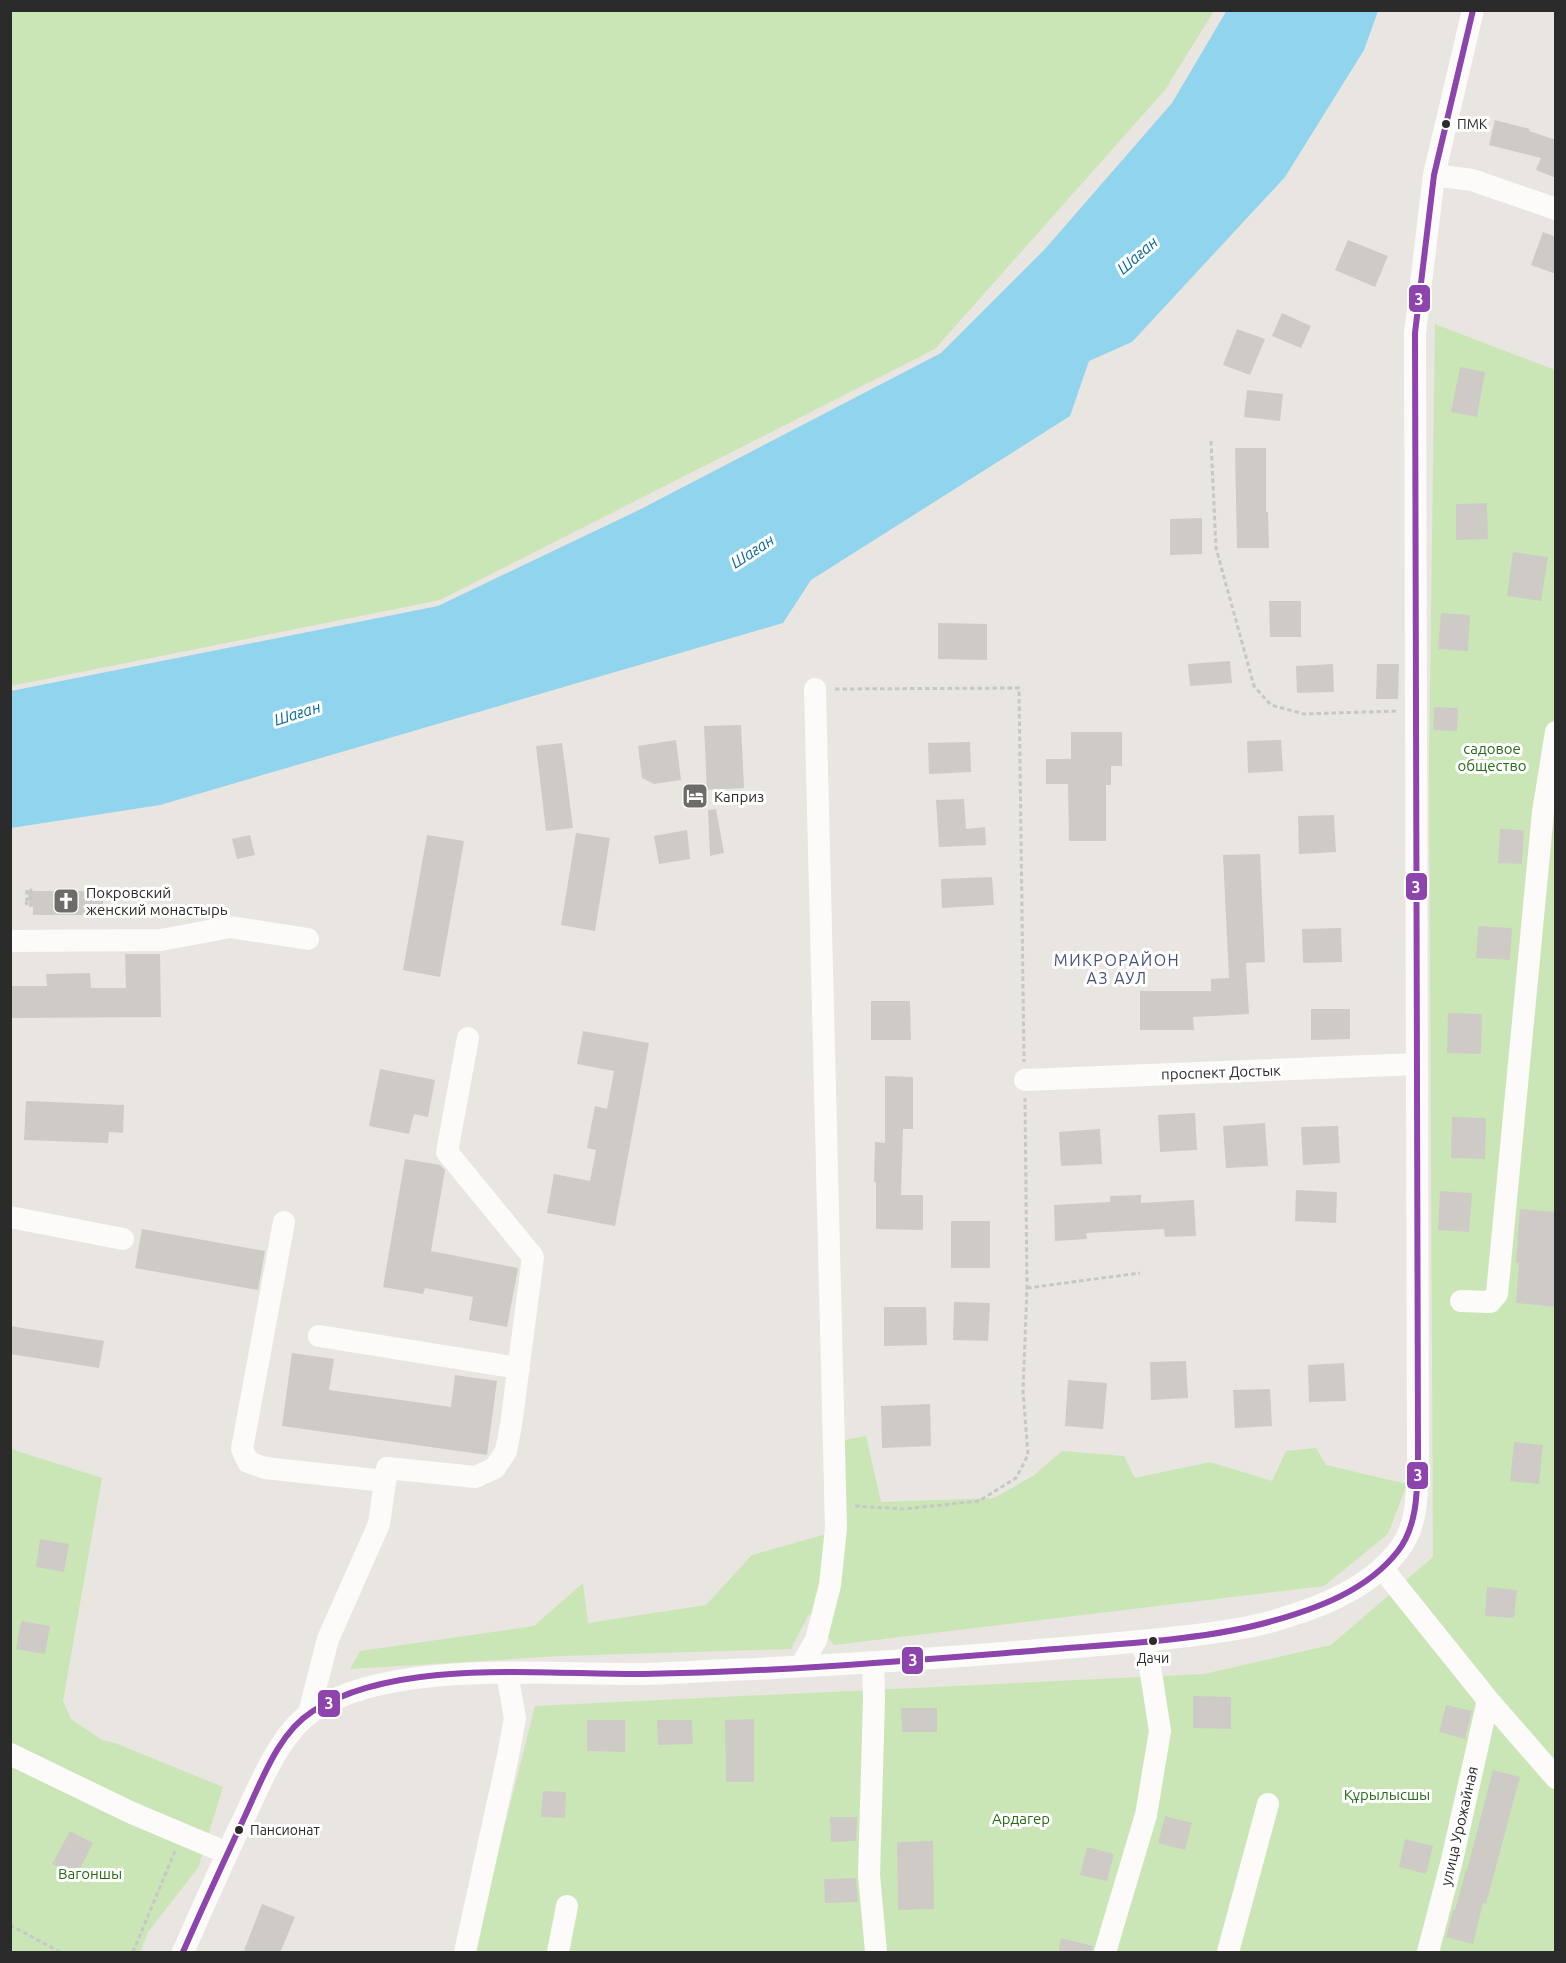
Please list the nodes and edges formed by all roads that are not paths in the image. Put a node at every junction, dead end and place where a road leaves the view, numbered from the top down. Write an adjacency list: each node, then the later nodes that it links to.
1 (1473, 10): 2 (street)
2 (1434, 175): 3 (street); 9 (street)
3 (1556, 209)
4 (815, 689): 21 (street)
5 (1556, 732): 14 (street)
6 (308, 939): 7 (street)
7 (10, 941)
8 (468, 1038): 16 (street)
9 (1417, 1064): 10 (street, проспект Достык); 18 (street)
10 (1024, 1080)
11 (10, 1217): 13 (street)
12 (284, 1222): 17 (street)
13 (123, 1239)
14 (1461, 1301)
15 (319, 1336): 16 (street)
16 (519, 1368): 17 (street)
17 (385, 1481): 24 (street)
18 (1382, 1568): 19 (street); 23 (street)
19 (1139, 1642): 20 (street); 34 (street)
20 (873, 1663): 21 (street); 33 (street)
21 (801, 1666): 22 (street)
22 (507, 1673): 24 (street); 31 (street)
23 (1488, 1700): 26 (street); 36 (street, улица Урожайная)
24 (309, 1713): 28 (street)
25 (10, 1754): 28 (street)
26 (1556, 1779)
27 (1268, 1804): 35 (street)
28 (227, 1853): 30 (street)
29 (567, 1906): 32 (street)
30 (183, 1953)
31 (465, 1953)
32 (558, 1953)
33 (876, 1953)
34 (1105, 1953)
35 (1228, 1953)
36 (1428, 1953)

